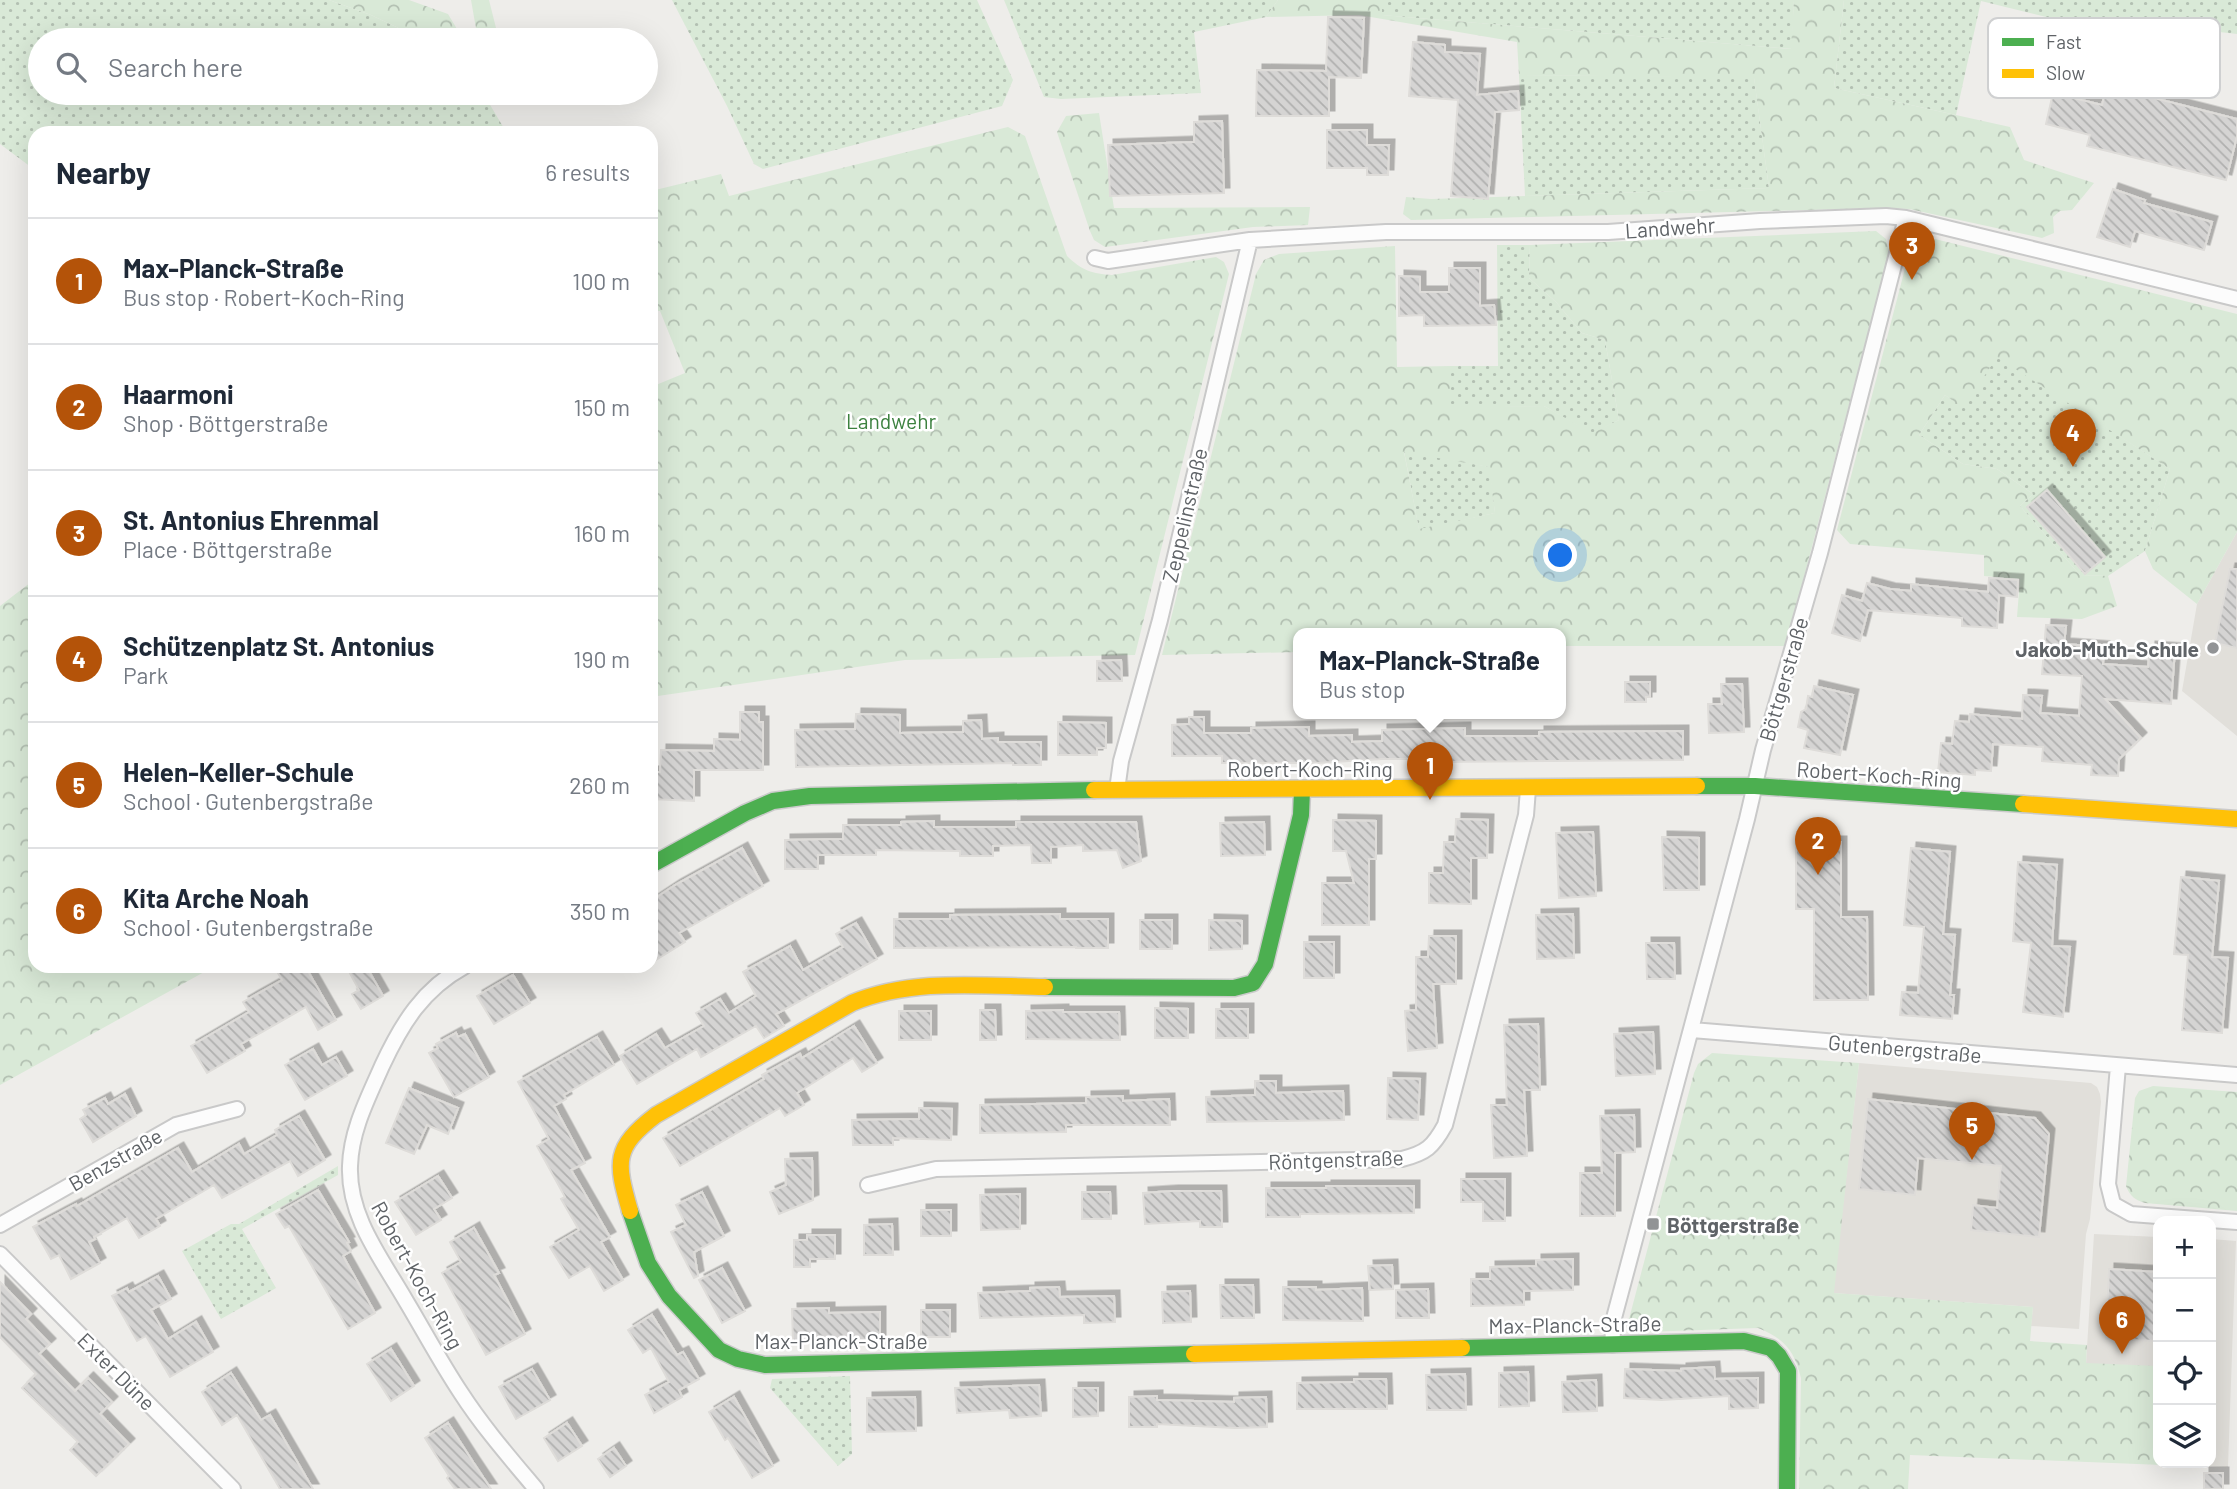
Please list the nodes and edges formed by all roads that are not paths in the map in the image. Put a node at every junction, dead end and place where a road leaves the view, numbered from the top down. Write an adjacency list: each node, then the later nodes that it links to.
1 (1906, 218): 2 (street, Landwehr); 4 (street, Landwehr); 5 (street, Böttgerstraße)
2 (1250, 240): 3 (street, Landwehr); 8 (street, Zeppelinstraße)
3 (1095, 258)
4 (2237, 299)
5 (1755, 786): 7 (street, Robert-Koch-Ring); 9 (street, Robert-Koch-Ring); 12 (street, Böttgerstraße)
6 (1302, 789): 7 (street, Robert-Koch-Ring); 8 (street, Robert-Koch-Ring); 20 (street, Max-Planck-Straße)
7 (1528, 789): 16 (street, Röntgenstraße)
8 (1117, 790): 10 (street, Robert-Koch-Ring)
9 (2237, 818)
10 (658, 861)
11 (453, 973): 22 (street, Robert-Koch-Ring)
12 (1692, 1030): 13 (street, Gutenbergstraße); 20 (street, Böttgerstraße)
13 (2118, 1066): 14 (street, Gutenbergstraße); 17 (street)
14 (2237, 1075)
15 (237, 1109): 18 (street, Benzstraße)
16 (867, 1185)
17 (2237, 1222)
18 (0, 1225)
19 (0, 1254): 21 (street, Exter Düne)
20 (1612, 1345): 23 (street, Max-Planck-Straße)
21 (233, 1489)
22 (536, 1489)
23 (1787, 1489)

